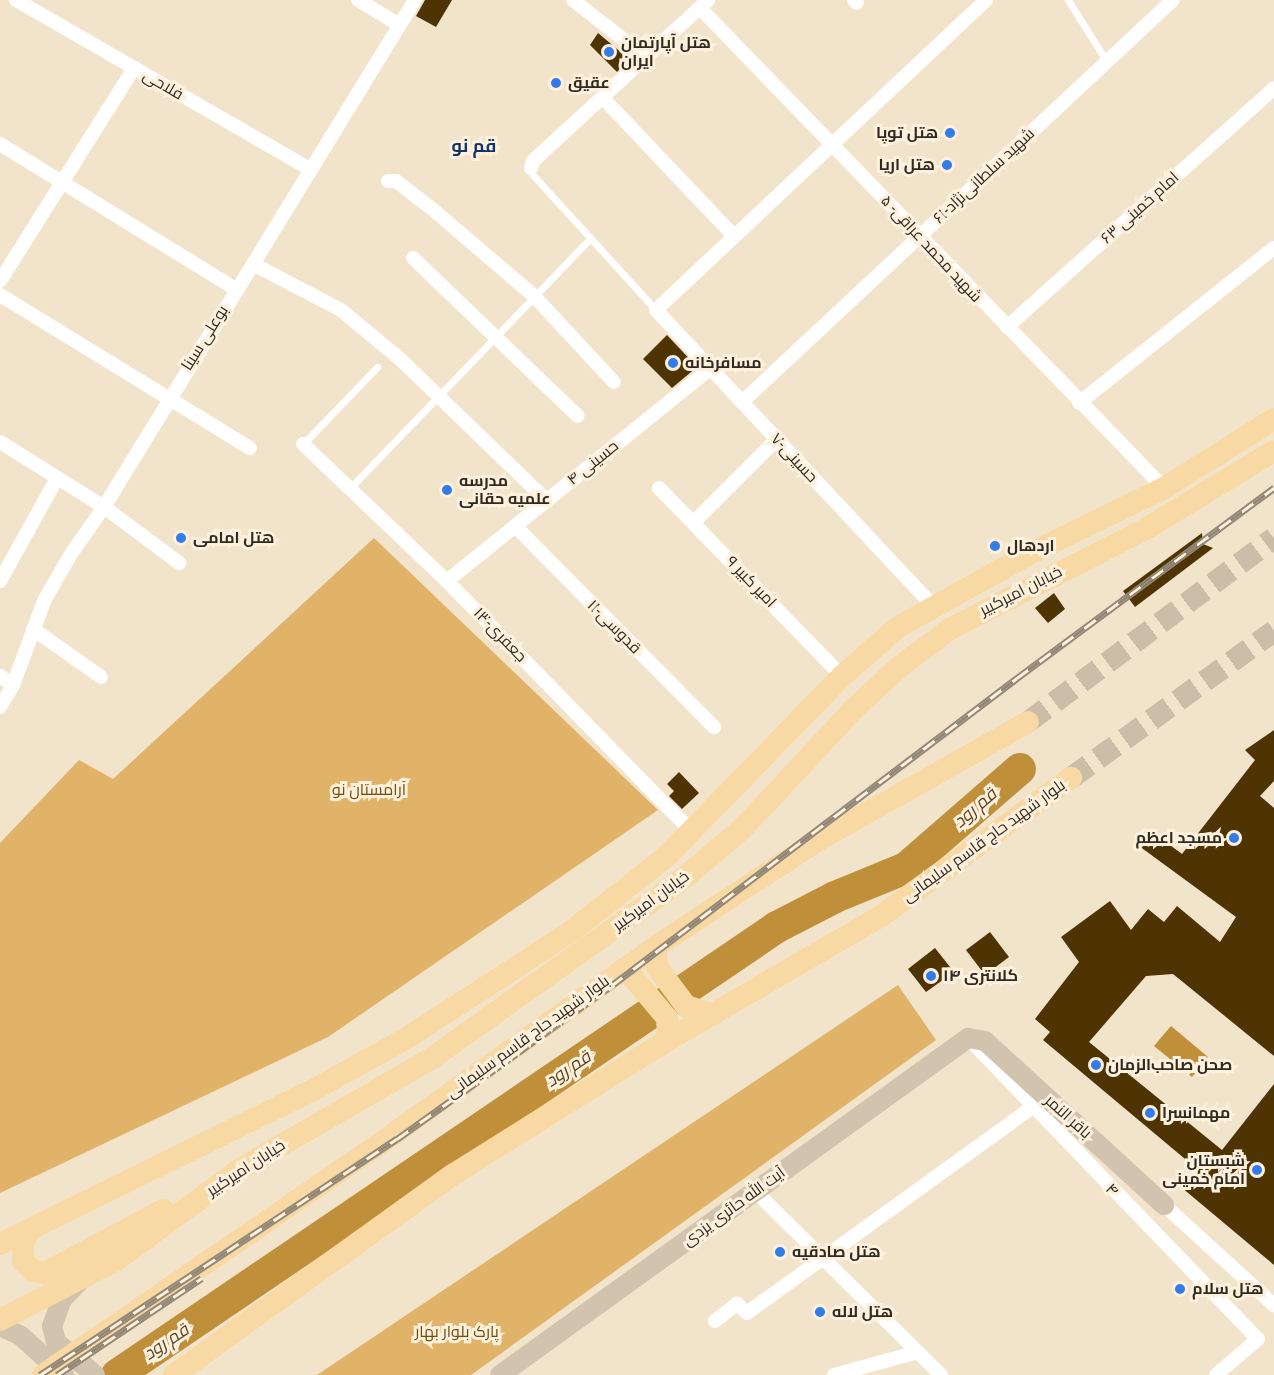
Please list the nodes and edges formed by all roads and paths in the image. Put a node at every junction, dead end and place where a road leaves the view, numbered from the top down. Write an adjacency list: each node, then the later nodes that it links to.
1 (16, 0): 12 (street, فلاحی)
2 (358, 0): 9 (street)
3 (415, 0): 9 (street, بوعلی سینا)
4 (573, 0): 10 (street)
5 (986, 0): 15 (street)
6 (1068, 0): 11 (lane)
7 (1173, 0): 11 (street, شهید سلطانی‌نژاد-۶۱)
8 (704, 4): 10 (street); 15 (street, شهید محمد عراقی- ۵)
9 (398, 24): 18 (street, بوعلی سینا)
10 (647, 58): 14 (street)
11 (1107, 62): 22 (street, شهید سلطانی‌نژاد-۶۱)
12 (134, 68): 18 (street, فلاحی); 20 (street)
13 (1274, 88): 32 (street, امام خمینی ۶۳)
14 (603, 98): 17 (street); 21 (street)
15 (832, 143): 21 (street); 22 (street, شهید محمد عراقی- ۵)
16 (0, 144): 20 (street)
17 (531, 168): 23 (lane)
18 (310, 169): 26 (street, بوعلی سینا)
19 (388, 181): 30 (street)
20 (65, 182): 27 (street); 28 (street)
21 (734, 236): 31 (street)
22 (919, 237): 32 (street, شهید محمد عراقی- ۵); 39 (street, شهید سلطانی‌نژاد-۶۱)
23 (590, 238): 30 (lane); 31 (lane)
24 (1274, 248): 40 (street)
25 (413, 258): 33 (street)
26 (253, 264): 28 (street, بوعلی سینا); 37 (street)
27 (0, 281)
28 (236, 289): 38 (street, بوعلی سینا)
29 (0, 295): 38 (street)
30 (534, 296): 33 (lane); 36 (street)
31 (656, 310): 35 (street, حسینی-۷)
32 (1007, 327): 40 (street, شهید محمد عراقی- ۵)
33 (495, 337): 37 (lane); 41 (street)
34 (377, 367): 45 (lane)
35 (711, 368): 39 (street, حسینی-۷); 52 (street, حسینی ۴)
36 (614, 382)
37 (439, 396): 49 (lane); 52 (street)
38 (168, 397): 46 (street); 53 (street, بوعلی سینا)
39 (742, 402): 43 (street, حسینی-۷)
40 (1079, 403): 51 (street, شهید محمد عراقی- ۵)
41 (578, 416)
42 (1274, 418): 51 (main road, خیابان امیرکبیر)
43 (777, 439): 54 (street); 59 (street, حسینی-۷)
44 (0, 442): 48 (street)
45 (303, 444): 49 (street, جعفری-۱۳)
46 (249, 448)
47 (1274, 451): 77 (main road, خیابان امیرکبیر)
48 (57, 478): 53 (street); 57 (street)
49 (350, 488): 58 (street, جعفری-۱۳)
50 (659, 488): 54 (street, امیر کبیر ۹)
51 (1164, 488): 59 (main road, خیابان امیرکبیر)
52 (547, 501): 55 (street, حسینی ۴)
53 (104, 507): 56 (street); 60 (street, بوعلی سینا)
54 (694, 522): 62 (street, امیر کبیر ۹)
55 (515, 526): 58 (street, حسینی ۴); 67 (street, قدوسی-۱۱)
56 (179, 563)
57 (0, 581)
58 (447, 581): 69 (street, جعفری-۱۳)
59 (933, 606): 62 (main road, خیابان امیرکبیر)
60 (33, 629): 63 (street); 64 (street, بوعلی سینا)
61 (0, 676): 64 (street)
62 (843, 676): 69 (main road, خیابان امیرکبیر)
63 (101, 677)
64 (14, 686): 65 (street, بوعلی سینا)
65 (0, 707)
66 (1028, 722): 70 (main road, بلوار شهید حاج قاسم سلیمانی)
67 (714, 727)
68 (1071, 778): 73 (main road, بلوار شهید حاج قاسم سلیمانی)
69 (692, 832): 80 (main road, خیابان امیرکبیر)
70 (656, 957): 71 (main road, بلوار شهید حاج قاسم سلیمانی); 72 (main road)
71 (630, 973): 72 (main road); 89 (main road, بلوار شهید حاج قاسم سلیمانی)
72 (676, 1012): 73 (main road); 75 (main road)
73 (713, 1015): 75 (main road, بلوار شهید حاج قاسم سلیمانی)
74 (968, 1038): 76 (street, ۴); 78 (main road, آیت الله‌ حائری‌ یزدی); 79 (main road, باقر النمر)
75 (668, 1040): 92 (main road, بلوار شهید حاج قاسم سلیمانی)
76 (1031, 1108): 82 (street); 96 (street, ۴)
77 (240, 1169): 80 (main road); 83 (main road, خیابان امیرکبیر)
78 (755, 1191): 82 (street); 93 (main road, آیت الله‌ حائری‌ یزدی)
79 (1164, 1205): 84 (street)
80 (30, 1230): 81 (main road, خیابان امیرکبیر)
81 (0, 1244)
82 (822, 1257): 86 (street); 88 (street)
83 (79, 1282): 85 (main road, خیابان امیرکبیر); 91 (main road)
84 (1274, 1305)
85 (0, 1320)
86 (715, 1322)
87 (0, 1326): 90 (main road)
88 (918, 1352): 94 (street); 95 (street)
89 (43, 1375)
90 (64, 1375)
91 (95, 1375)
92 (174, 1375)
93 (500, 1375)
94 (834, 1375)
95 (941, 1375)
96 (1216, 1375)

